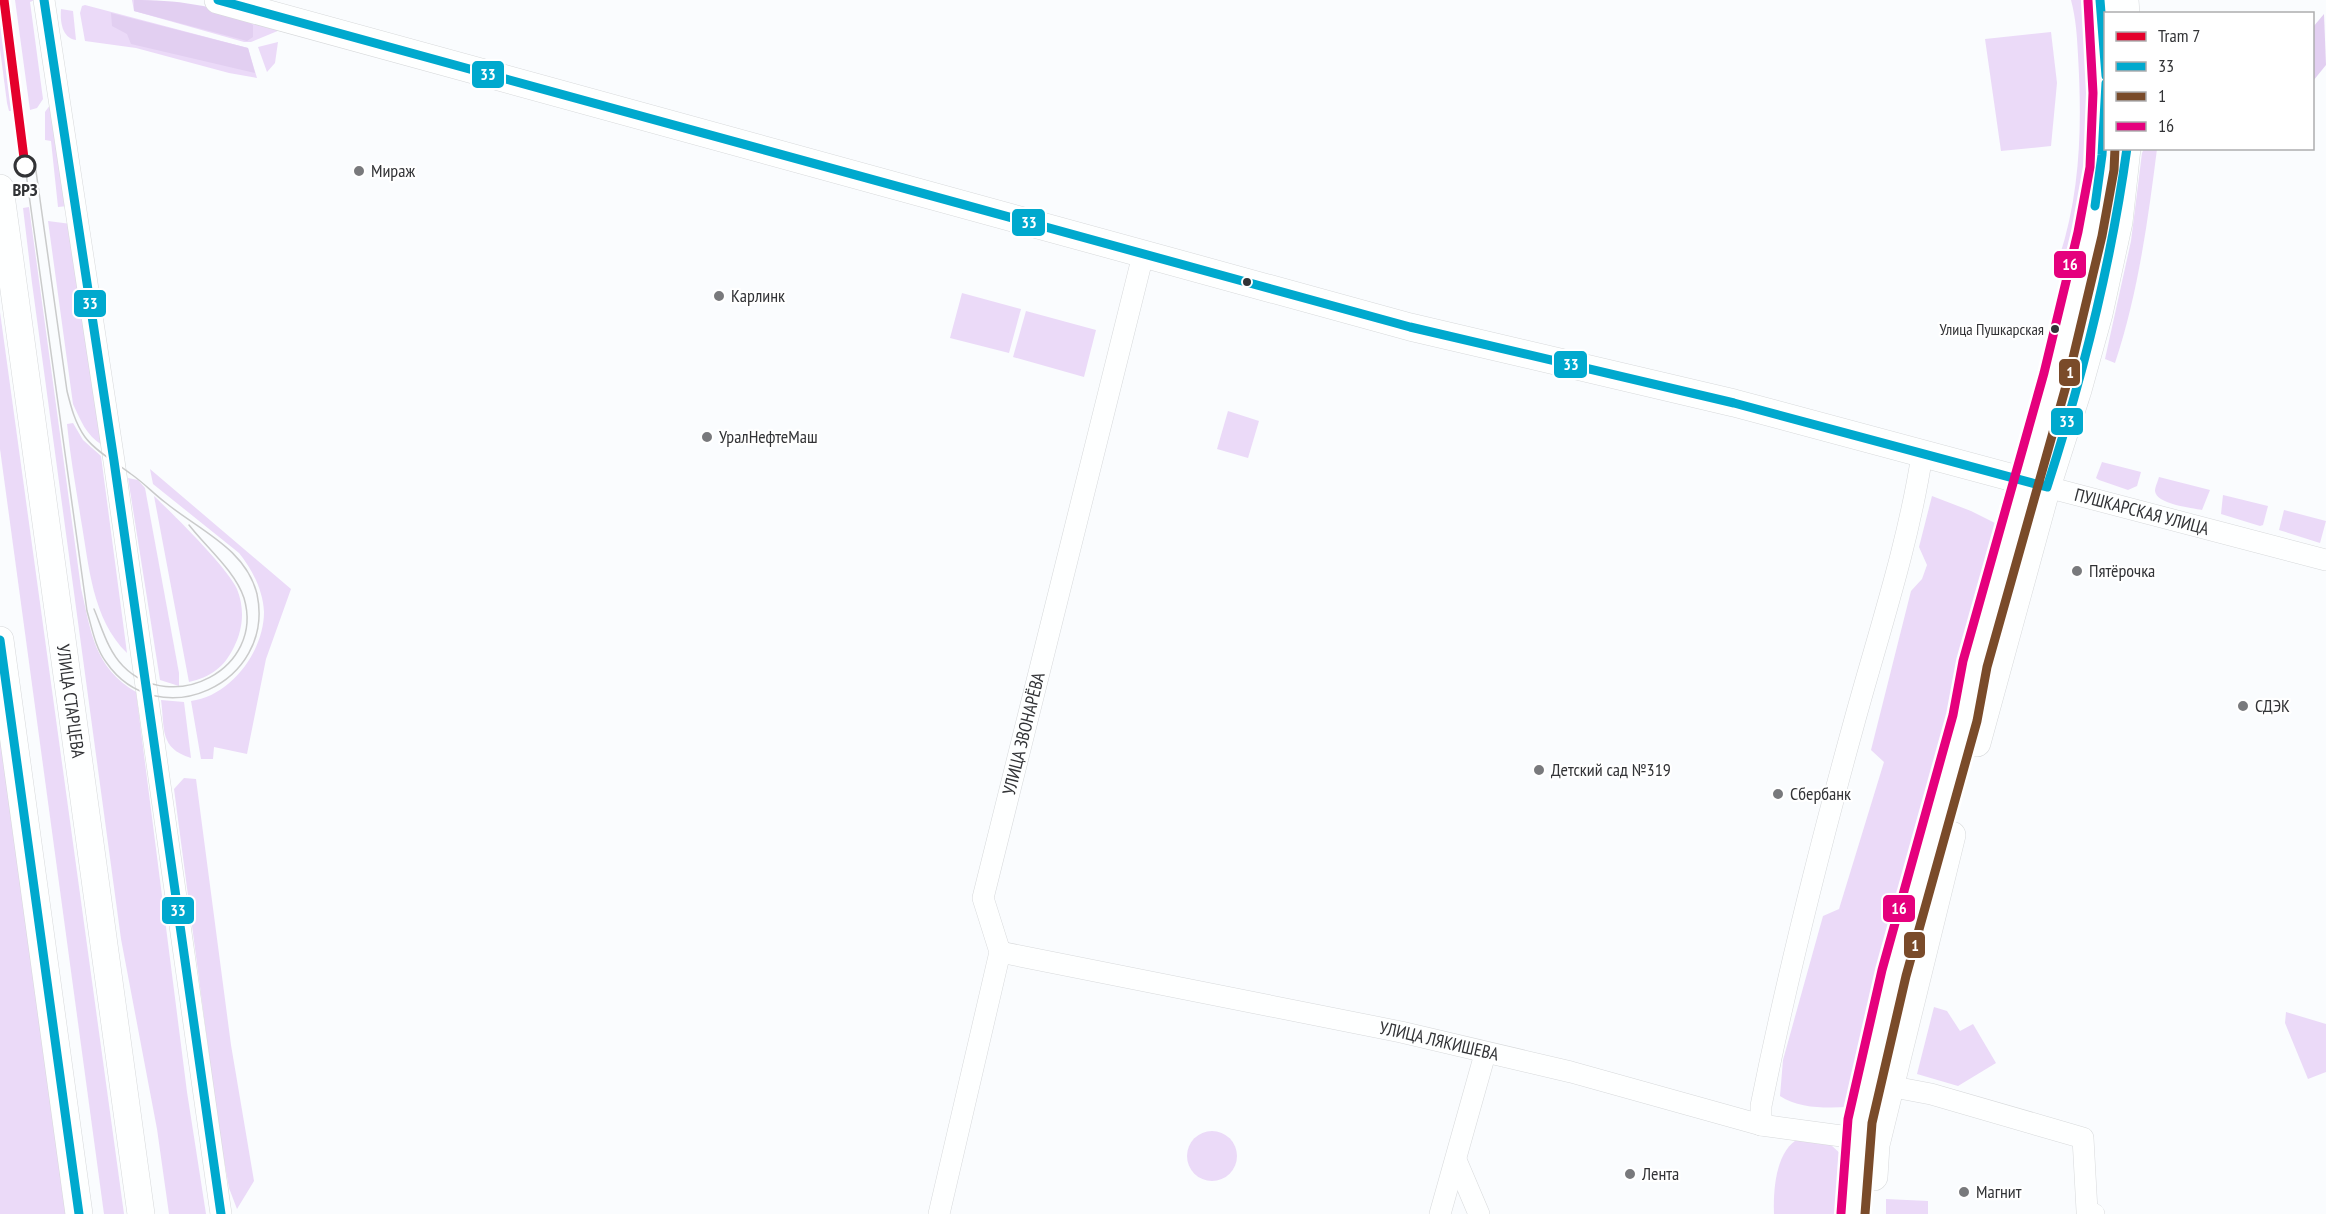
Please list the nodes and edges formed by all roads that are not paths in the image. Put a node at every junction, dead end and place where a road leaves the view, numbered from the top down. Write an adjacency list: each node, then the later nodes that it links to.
1 (44, 0): 21 (street)
2 (218, 0): 8 (main road, ПУШКАРСКАЯ УЛИЦА)
3 (2100, 0): 4 (main road)
4 (2104, 74)
5 (2104, 118): 10 (main road)
6 (2127, 150): 10 (main road)
7 (0, 188): 20 (main road, УЛИЦА СТАРЦЕВА)
8 (1143, 255): 9 (main road, ПУШКАРСКАЯ УЛИЦА); 13 (street, УЛИЦА ЗВОНАРЁВА)
9 (1922, 455): 10 (main road, ПУШКАРСКАЯ УЛИЦА); 16 (street)
10 (2036, 484): 11 (street, ПУШКАРСКАЯ УЛИЦА); 15 (main road)
11 (2326, 560)
12 (0, 640): 19 (main road)
13 (1000, 952): 14 (street, УЛИЦА ЛЯКИШЕВА); 22 (street)
14 (1485, 1054): 16 (street, УЛИЦА ЛЯКИШЕВА); 18 (street)
15 (1880, 1084): 17 (main road); 27 (street)
16 (1761, 1125): 17 (street, УЛИЦА ЛЯКИШЕВА)
17 (1868, 1137): 25 (main road); 26 (main road)
18 (1456, 1160): 23 (street); 24 (street)
19 (78, 1214)
20 (141, 1214)
21 (221, 1214)
22 (939, 1214)
23 (1440, 1214)
24 (1479, 1214)
25 (1852, 1214)
26 (1871, 1214)
27 (2094, 1214)

